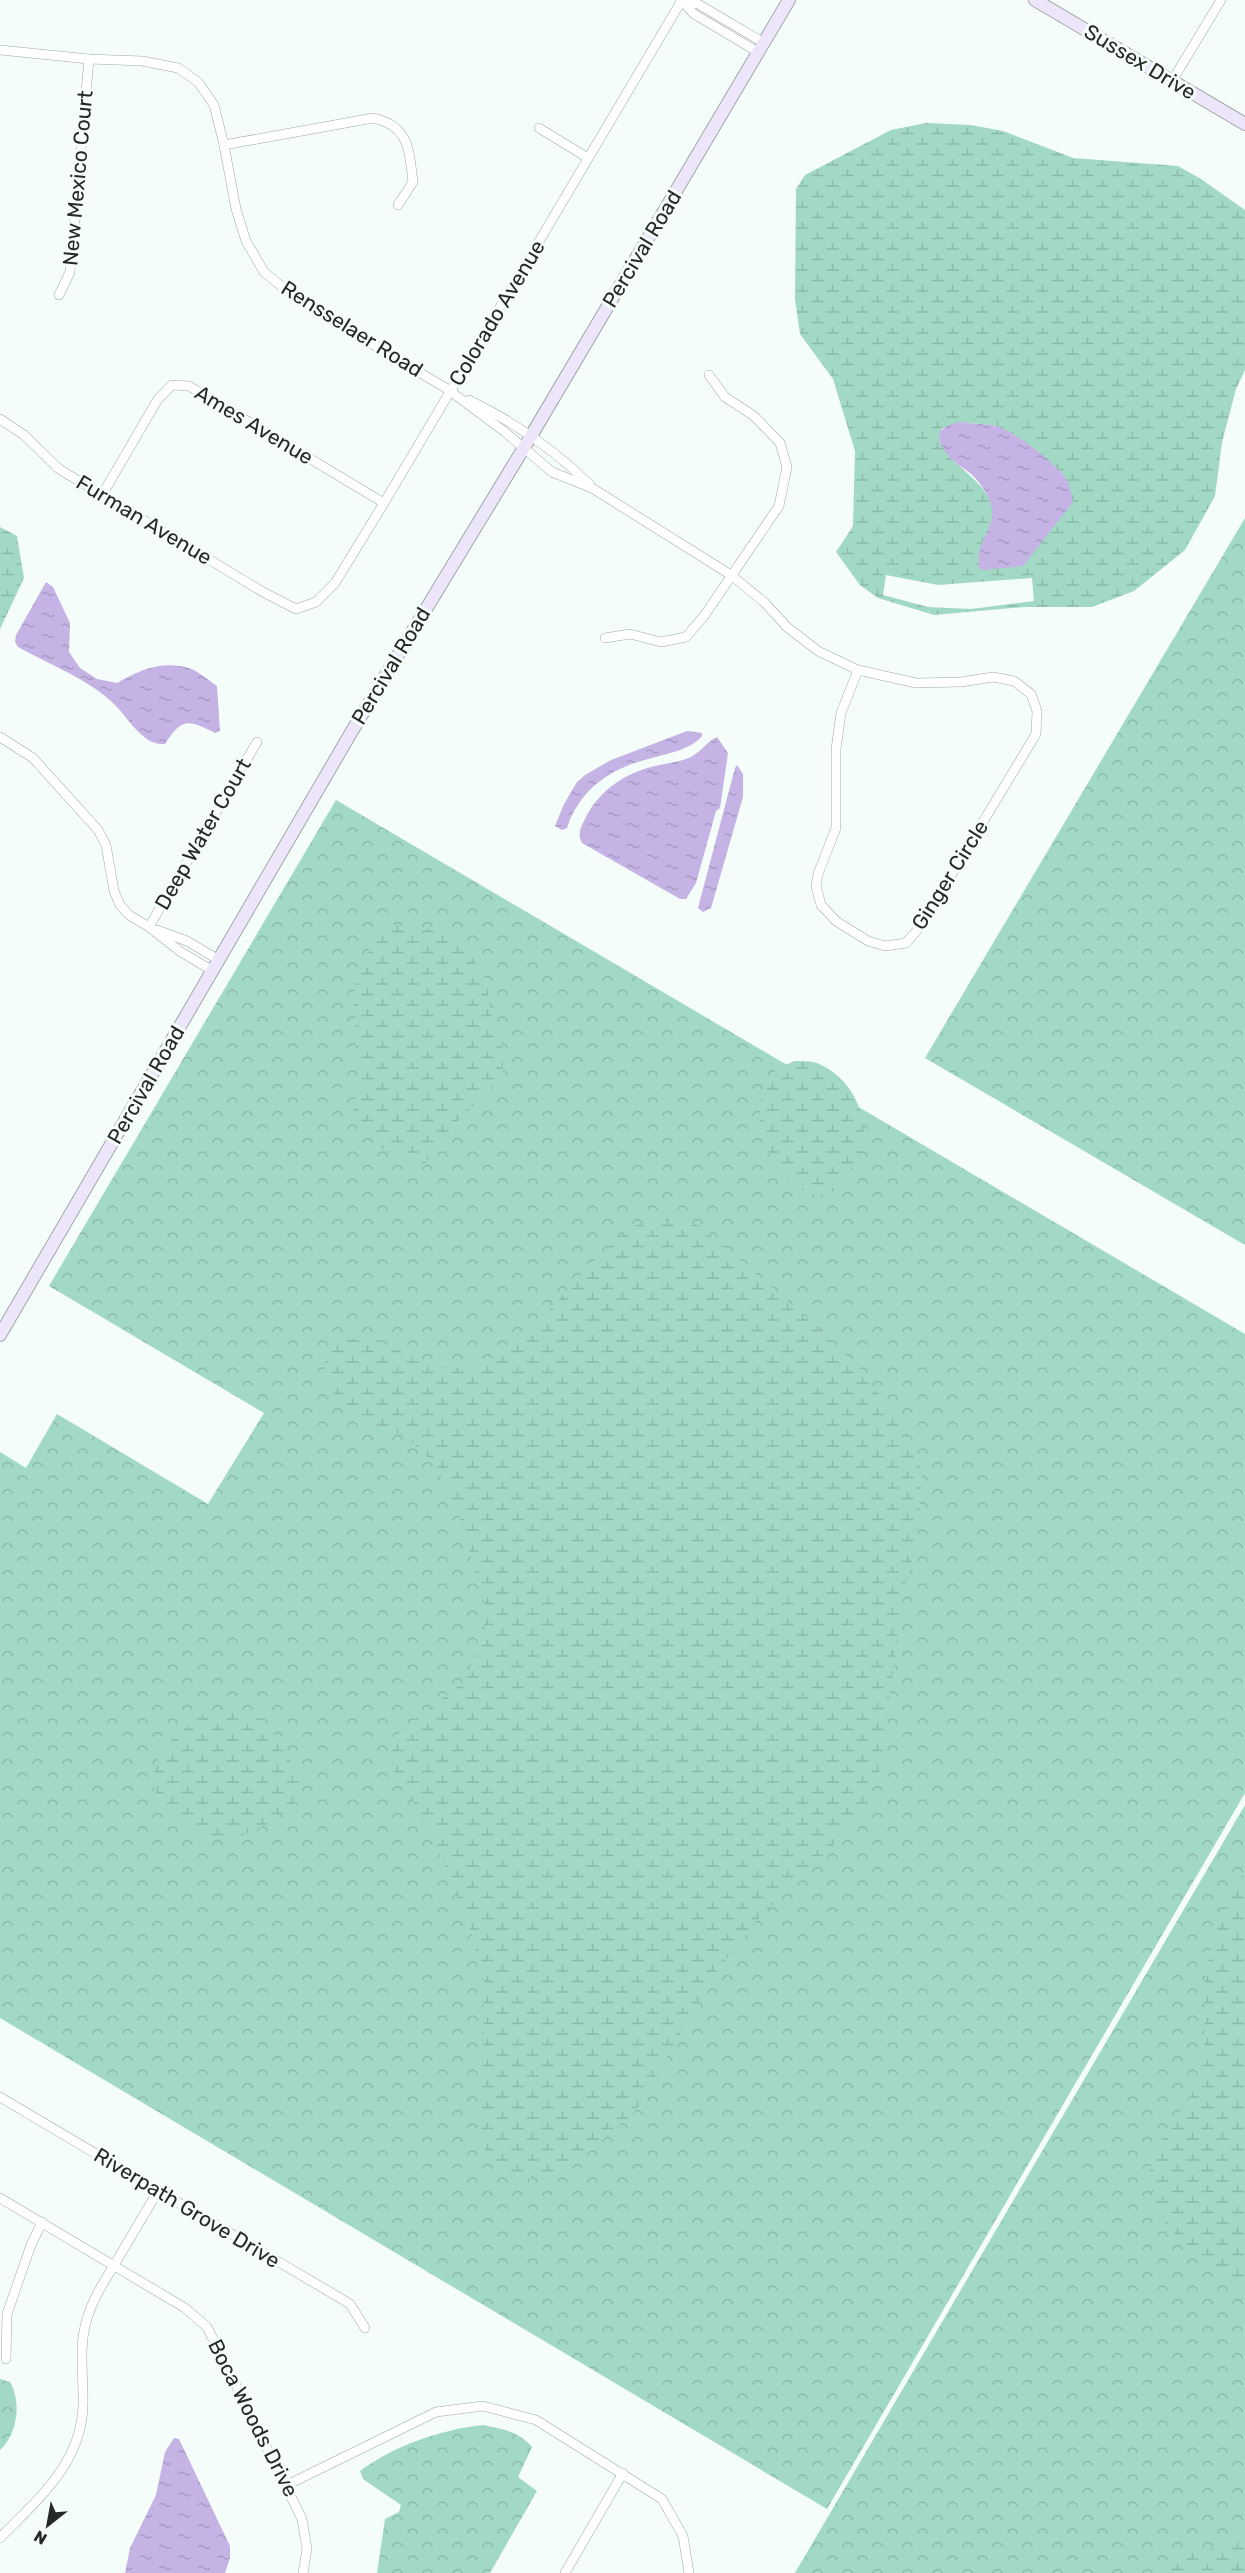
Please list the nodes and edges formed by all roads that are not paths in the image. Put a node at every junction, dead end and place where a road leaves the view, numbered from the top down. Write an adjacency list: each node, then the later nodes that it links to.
1 (682, 0): 5 (street); 12 (street, Colorado Avenue)
2 (789, 0): 5 (street, Percival Road)
3 (1035, 0): 8 (street, Sussex Drive)
4 (1221, 0): 8 (street)
5 (761, 47): 18 (street, Percival Road)
6 (0, 50): 7 (street, Rensselaer Road)
7 (89, 59): 11 (street, Rensselaer Road); 14 (street, New Mexico Court)
8 (1172, 81): 9 (street, Sussex Drive)
9 (1245, 124)
10 (539, 128): 12 (street)
11 (224, 145): 13 (street); 16 (street, Rensselaer Road)
12 (588, 159): 16 (street, Colorado Avenue)
13 (398, 204)
14 (59, 295)
15 (709, 375): 23 (street)
16 (450, 391): 18 (street, Rensselaer Road); 19 (street, Rensselaer Road); 22 (street, Colorado Avenue)
17 (0, 419): 21 (street, Furman Avenue)
18 (531, 436): 19 (street, Percival Road); 20 (street, Rensselaer Road)
19 (523, 450): 20 (street, Rensselaer Road); 32 (street, Percival Road)
20 (592, 488): 23 (street)
21 (102, 495): 22 (street, Ames Avenue); 24 (street, Furman Avenue)
22 (384, 502): 24 (street, Colorado Avenue)
23 (731, 575): 25 (street); 26 (street)
24 (296, 609)
25 (604, 638)
26 (858, 670): 26 (street, Ginger Circle)
27 (0, 737): 29 (street)
28 (257, 742): 29 (street, Deep Water Court)
29 (149, 927): 30 (street); 31 (street)
30 (196, 946): 31 (street); 32 (street)
31 (189, 957): 32 (street)
32 (216, 965): 33 (street, Percival Road)
33 (0, 1335)
34 (0, 2097): 35 (street, Riverpath Grove Drive)
35 (158, 2191): 38 (street); 39 (street, Riverpath Grove Drive)
36 (0, 2198): 37 (street, Boca Woods Drive)
37 (42, 2222): 38 (street, Boca Woods Drive); 40 (street)
38 (114, 2266): 42 (street, Boca Woods Drive); 43 (street)
39 (365, 2328)
40 (6, 2359)
41 (623, 2473): 42 (street); 45 (street); 46 (street)
42 (287, 2485): 44 (street, Boca Woods Drive)
43 (0, 2538)
44 (303, 2573)
45 (565, 2573)
46 (689, 2573)

